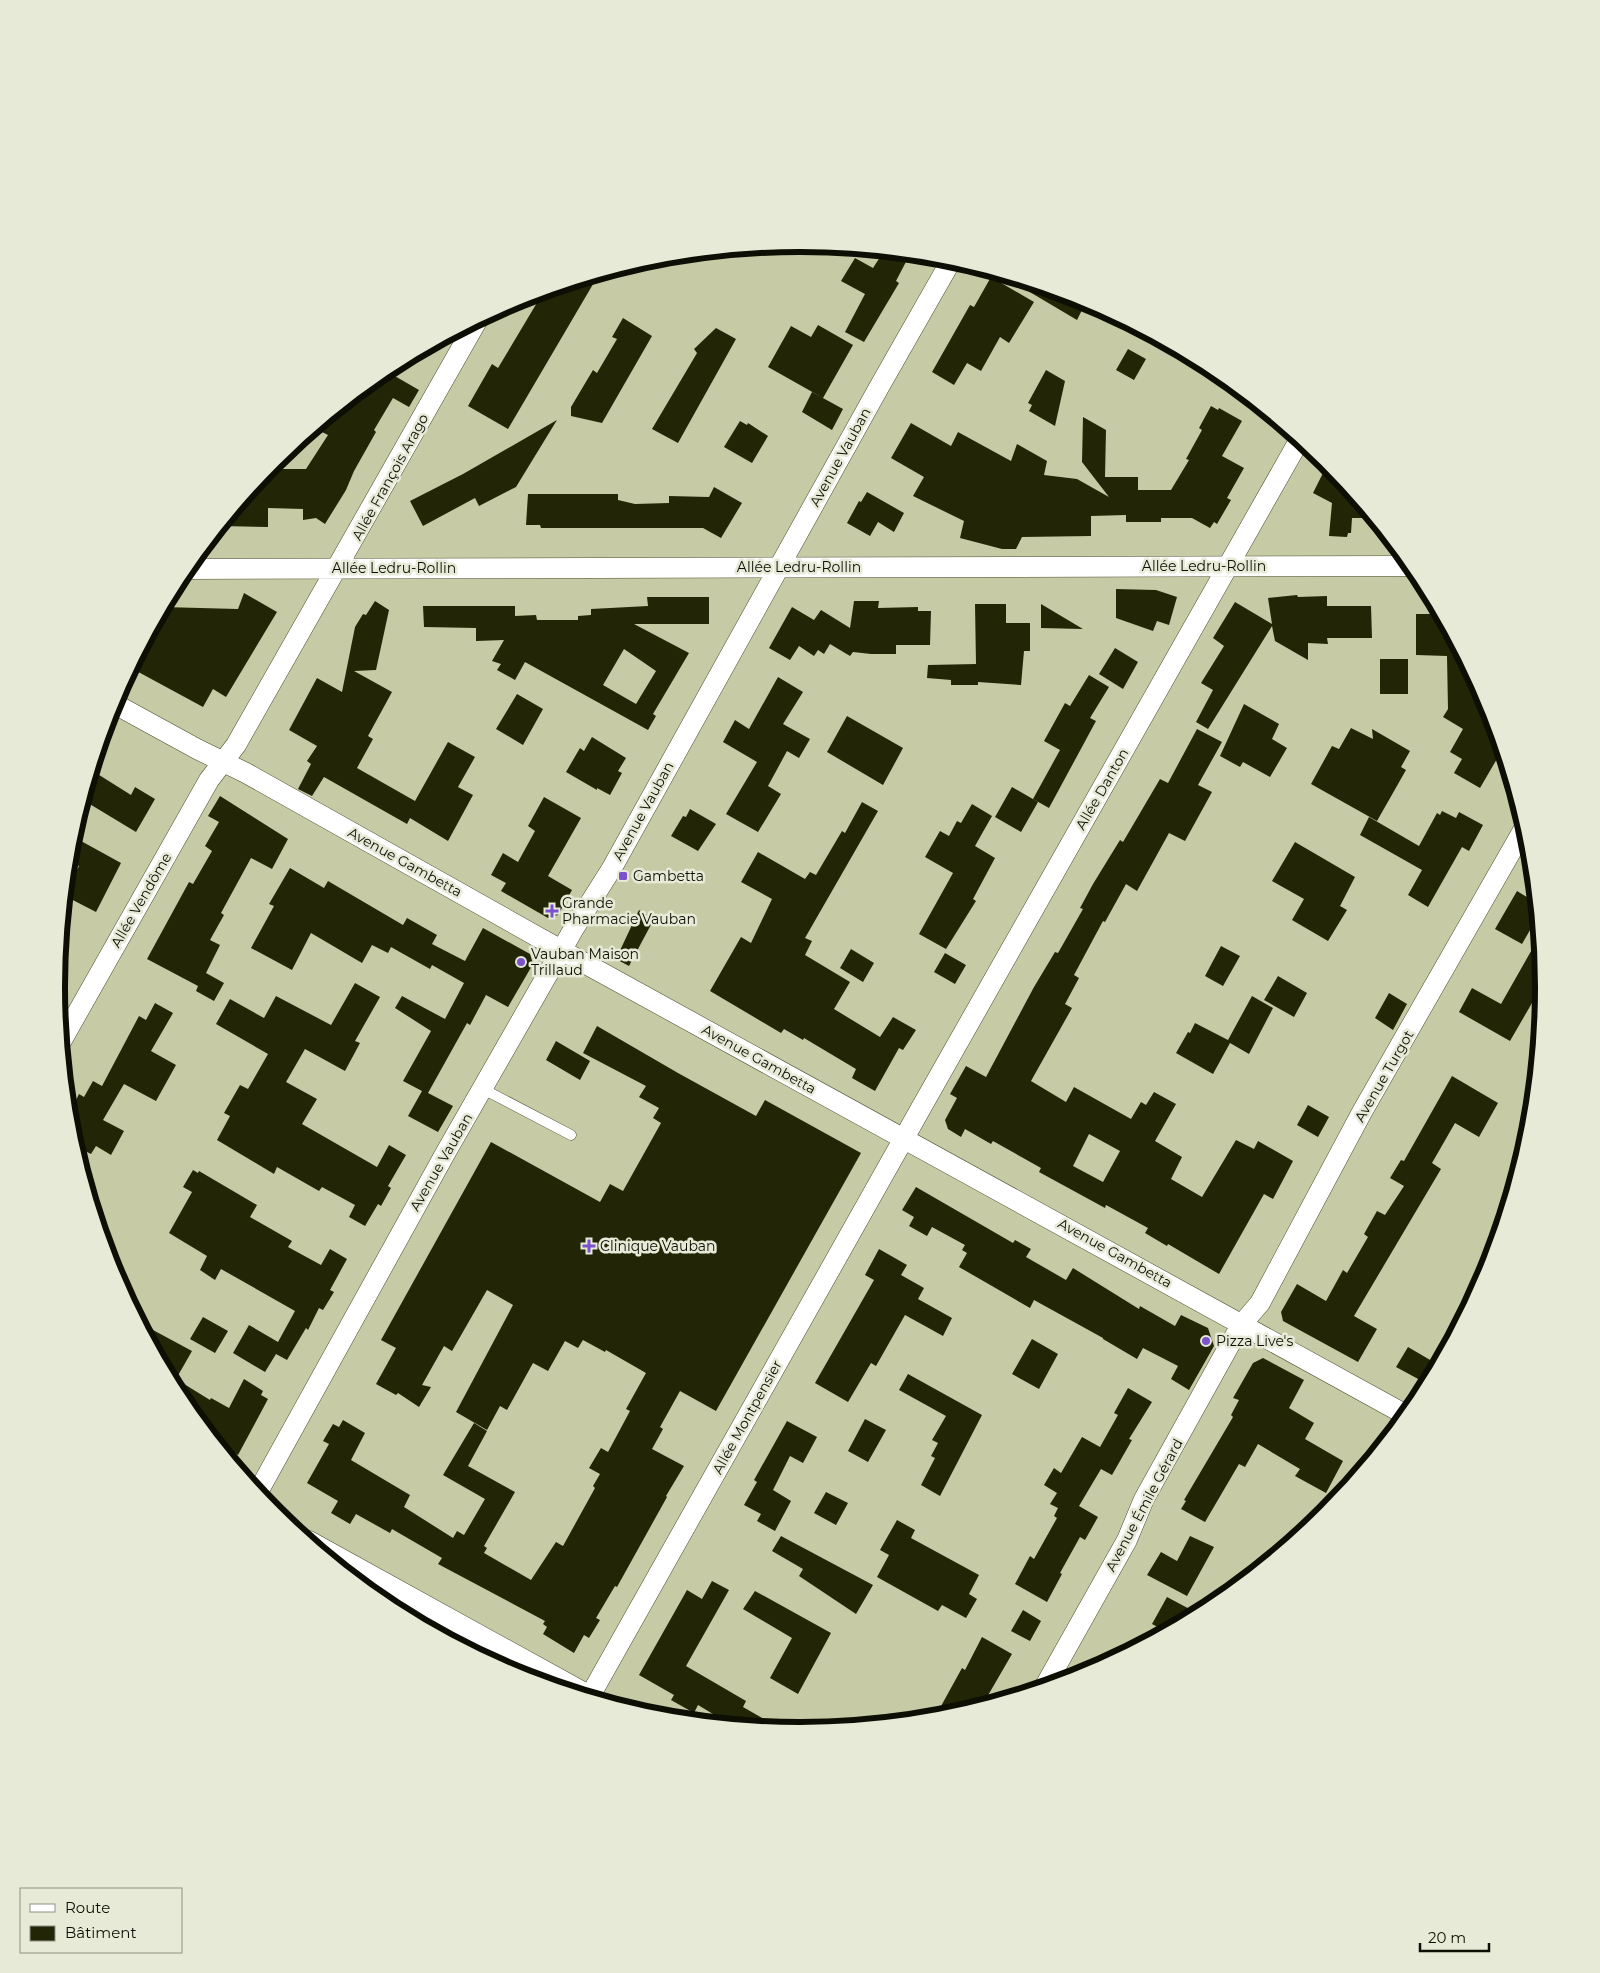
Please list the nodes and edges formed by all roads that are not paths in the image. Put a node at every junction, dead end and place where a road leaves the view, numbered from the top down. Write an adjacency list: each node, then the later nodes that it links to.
1 (947, 267): 6 (street, Avenue Vauban)
2 (473, 328): 8 (street, Allée François Arago)
3 (1297, 445): 4 (street, Allée Danton)
4 (1229, 566): 5 (street, Allée Ledru-Rollin); 6 (street, Allée Ledru-Rollin); 16 (street, Allée Danton)
5 (1402, 566)
6 (778, 567): 8 (street, Allée Ledru-Rollin); 12 (street, Avenue Vauban)
7 (195, 569): 8 (street, Allée Ledru-Rollin)
8 (338, 569): 10 (street, Allée François Arago)
9 (121, 706): 10 (street, Avenue Gambetta)
10 (222, 762): 12 (street, Avenue Gambetta); 13 (street, Allée Vendôme)
11 (1520, 837): 17 (street, Avenue Turgot)
12 (561, 950): 14 (street, Avenue Vauban); 16 (street, Avenue Gambetta)
13 (67, 1031)
14 (483, 1089): 15 (lane); 19 (street, Avenue Vauban)
15 (571, 1135)
16 (904, 1138): 17 (street, Avenue Gambetta); 23 (street, Allée Montpensier)
17 (1242, 1324): 18 (street, Avenue Gambetta); 21 (street, Avenue Émile Gérard)
18 (1399, 1411)
19 (261, 1486)
20 (337, 1557): 22 (street)
21 (1051, 1677)
22 (565, 1682)
23 (593, 1691)

